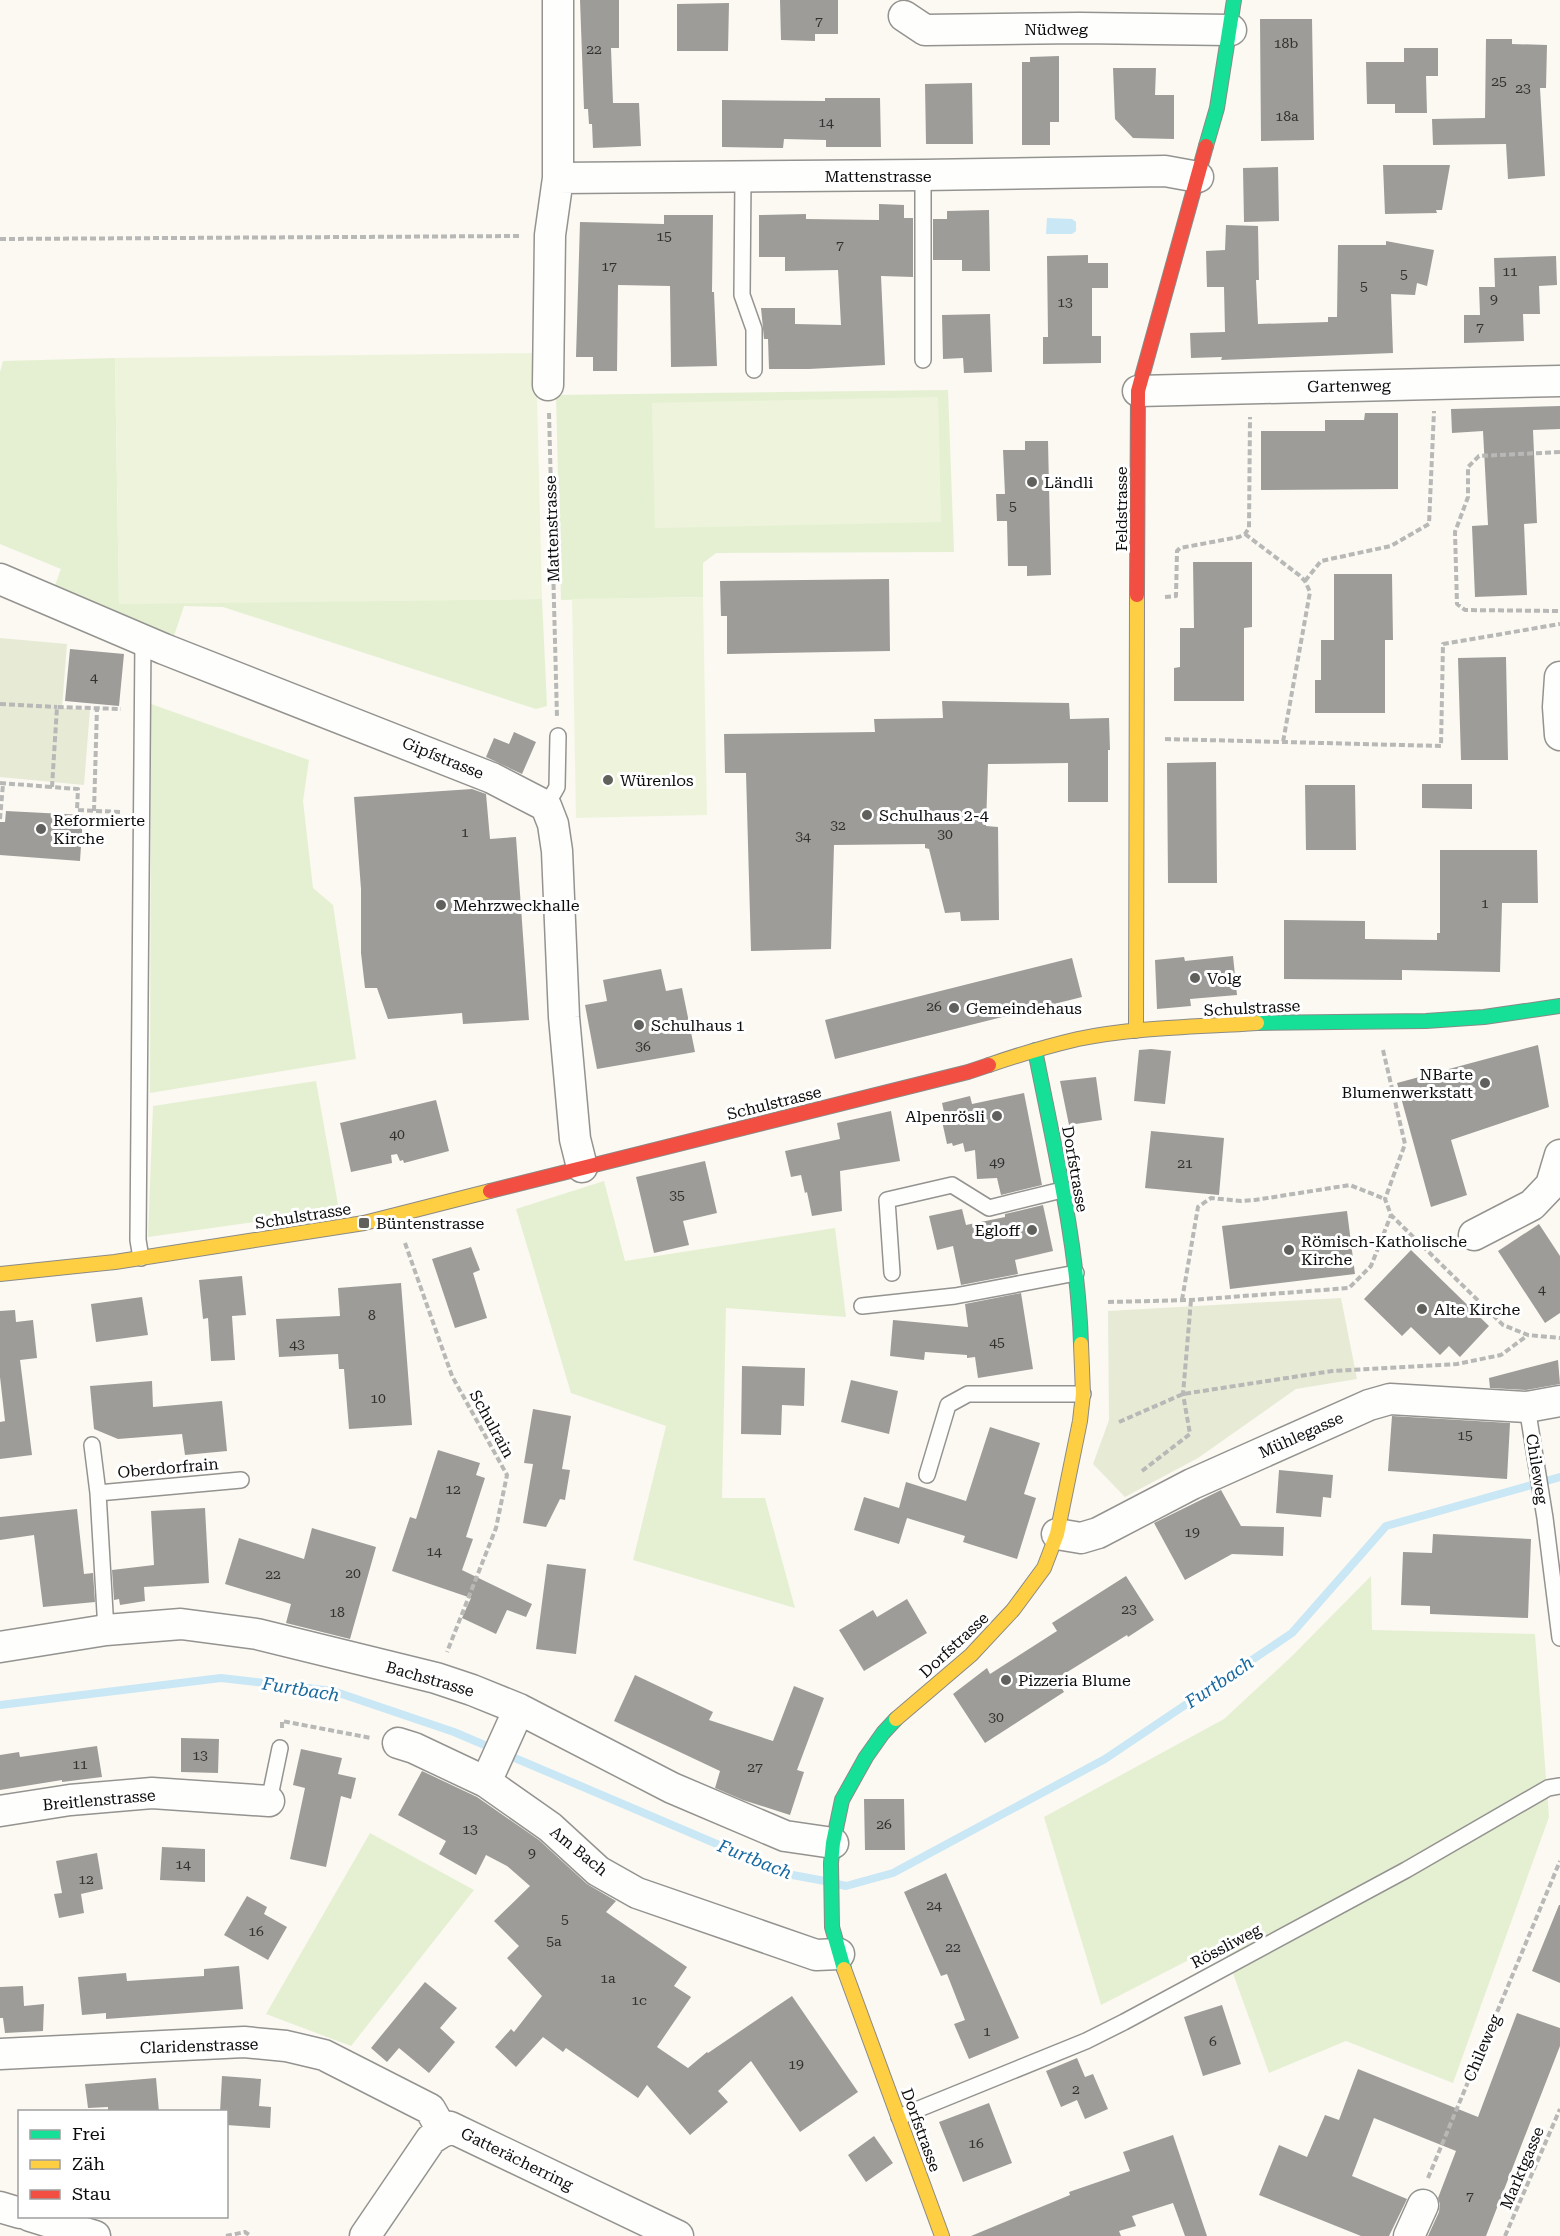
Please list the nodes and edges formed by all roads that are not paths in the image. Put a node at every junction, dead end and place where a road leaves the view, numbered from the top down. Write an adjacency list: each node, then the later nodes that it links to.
1 (558, 0): 8 (street)
2 (1234, 0): 4 (street, Feldstrasse)
3 (900, 8): 4 (street, Nüdweg)
4 (1231, 30): 7 (street, Feldstrasse)
5 (923, 175): 6 (street, Mattenstrasse); 7 (street, Mattenstrasse); 9 (lane)
6 (743, 177): 8 (street, Mattenstrasse); 10 (lane)
7 (1198, 177): 13 (street, Feldstrasse)
8 (558, 178): 12 (street)
9 (923, 360)
10 (754, 370)
11 (1560, 381): 13 (street, Gartenweg)
12 (548, 386)
13 (1138, 391): 21 (street, Feldstrasse)
14 (0, 579): 15 (street, Gipfstrasse)
15 (143, 639): 19 (street, Gipfstrasse); 27 (lane)
16 (1560, 677): 17 (street)
17 (1560, 735)
18 (558, 736): 19 (lane)
19 (546, 806): 24 (street)
20 (1560, 1006): 21 (street, Schulstrasse)
21 (1136, 1031): 22 (street, Schulstrasse)
22 (1035, 1050): 24 (street, Schulstrasse); 25 (street, Dorfstrasse)
23 (1560, 1155): 26 (street)
24 (582, 1167): 27 (street, Schulstrasse)
25 (1062, 1190): 28 (lane); 29 (street, Dorfstrasse)
26 (1474, 1235)
27 (141, 1258): 30 (street, Schulstrasse)
28 (892, 1273)
29 (1076, 1273): 31 (lane); 32 (street, Dorfstrasse)
30 (0, 1274)
31 (862, 1306)
32 (1083, 1394): 36 (lane); 39 (street, Dorfstrasse)
33 (1560, 1401): 34 (street, Mühlegasse)
34 (1527, 1407): 39 (street, Mühlegasse); 41 (lane, Chileweg)
35 (92, 1445): 38 (lane, Oberdorfrain)
36 (927, 1475)
37 (241, 1480): 38 (lane, Oberdorfrain)
38 (98, 1493): 40 (lane, Oberdorfrain)
39 (1058, 1534): 50 (street, Dorfstrasse)
40 (106, 1630): 42 (street, Bachstrasse); 43 (street, Bachstrasse)
41 (1560, 1638)
42 (0, 1647)
43 (515, 1719): 46 (street); 50 (street, Bachstrasse)
44 (398, 1743): 46 (street, Am Bach)
45 (280, 1748): 48 (lane)
46 (489, 1776): 51 (street, Am Bach)
47 (1560, 1786): 53 (lane, Rössliweg)
48 (269, 1801): 49 (street, Breitlenstrasse)
49 (0, 1811)
50 (832, 1853): 51 (street, Dorfstrasse)
51 (839, 1954): 53 (street, Dorfstrasse)
52 (0, 2054): 54 (street, Claridenstrasse)
53 (898, 2117): 62 (street, Dorfstrasse)
54 (442, 2132): 60 (street, Gatterächerring); 61 (street, Gatterächerring)
55 (1423, 2205): 63 (street)
56 (0, 2207): 57 (street)
57 (18, 2212)
58 (33, 2218): 59 (street)
59 (95, 2236)
60 (365, 2236)
61 (678, 2236)
62 (942, 2236)
63 (1409, 2236)

